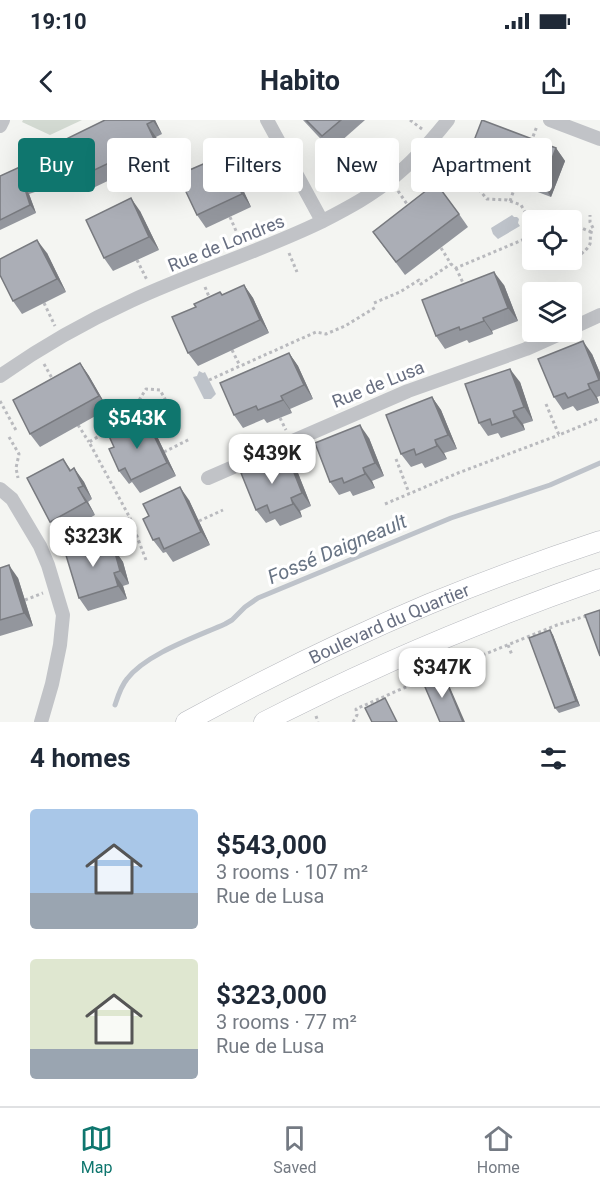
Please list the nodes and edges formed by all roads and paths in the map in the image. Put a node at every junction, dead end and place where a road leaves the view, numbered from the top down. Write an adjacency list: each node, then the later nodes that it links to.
1 (3, 120): 7 (street)
2 (267, 120): 19 (street)
3 (410, 120): 8 (path)
4 (448, 120): 19 (street, Rue de Londres)
5 (540, 120): 9 (path)
6 (550, 120): 10 (street)
7 (0, 126)
8 (422, 129)
9 (533, 138)
10 (600, 139)
11 (399, 192): 15 (path)
12 (481, 192): 14 (path)
13 (513, 192): 14 (path)
14 (510, 201): 16 (path)
15 (411, 209)
16 (524, 210)
17 (590, 215): 21 (path)
18 (230, 217): 26 (path)
19 (322, 221): 26 (street, Rue de Londres)
20 (582, 228): 21 (path)
21 (591, 232): 25 (path)
22 (522, 240): 29 (path)
23 (441, 248): 28 (path)
24 (289, 253): 30 (path)
25 (582, 253)
26 (246, 254): 33 (street, Rue de Londres)
27 (137, 260): 33 (path)
28 (451, 264): 29 (path); 42 (path)
29 (456, 268): 32 (path)
30 (297, 272)
31 (205, 287): 35 (path)
32 (465, 288)
33 (153, 291): 38 (street, Rue de Londres)
34 (44, 303): 38 (path)
35 (212, 303)
36 (600, 315): 37 (street)
37 (582, 323)
38 (60, 337): 43 (street, Rue de Londres)
39 (542, 342): 59 (street, Rue de Lusa)
40 (232, 350): 42 (path)
41 (44, 364): 45 (path)
42 (240, 366): 44 (path)
43 (0, 376)
44 (209, 380)
45 (55, 383)
46 (0, 401): 51 (path)
47 (546, 404): 52 (path)
48 (170, 408): 55 (path)
49 (600, 418): 52 (path)
50 (78, 426): 55 (path)
51 (17, 432)
52 (559, 435): 61 (path)
53 (9, 437): 58 (path)
54 (190, 439): 56 (path)
55 (89, 442): 64 (path)
56 (164, 452)
57 (396, 459): 61 (path)
58 (18, 478)
59 (208, 478)
60 (0, 489): 79 (street)
61 (409, 493): 62 (path)
62 (385, 504)
63 (223, 510): 65 (path)
64 (130, 519): 66 (path); 68 (path)
65 (199, 521)
66 (100, 533)
67 (600, 541): 80 (main road, Boulevard du Quartier)
68 (146, 560)
69 (600, 579): 81 (main road, Boulevard du Quartier)
70 (589, 614): 71 (path)
71 (508, 645): 73 (path); 74 (path)
72 (467, 649): 74 (path)
73 (512, 655)
74 (466, 661): 75 (path); 76 (path)
75 (470, 671)
76 (437, 674)
77 (427, 678): 83 (path)
78 (311, 719): 82 (path)
79 (41, 722)
80 (186, 722)
81 (264, 722)
82 (318, 722)
83 (353, 722)

